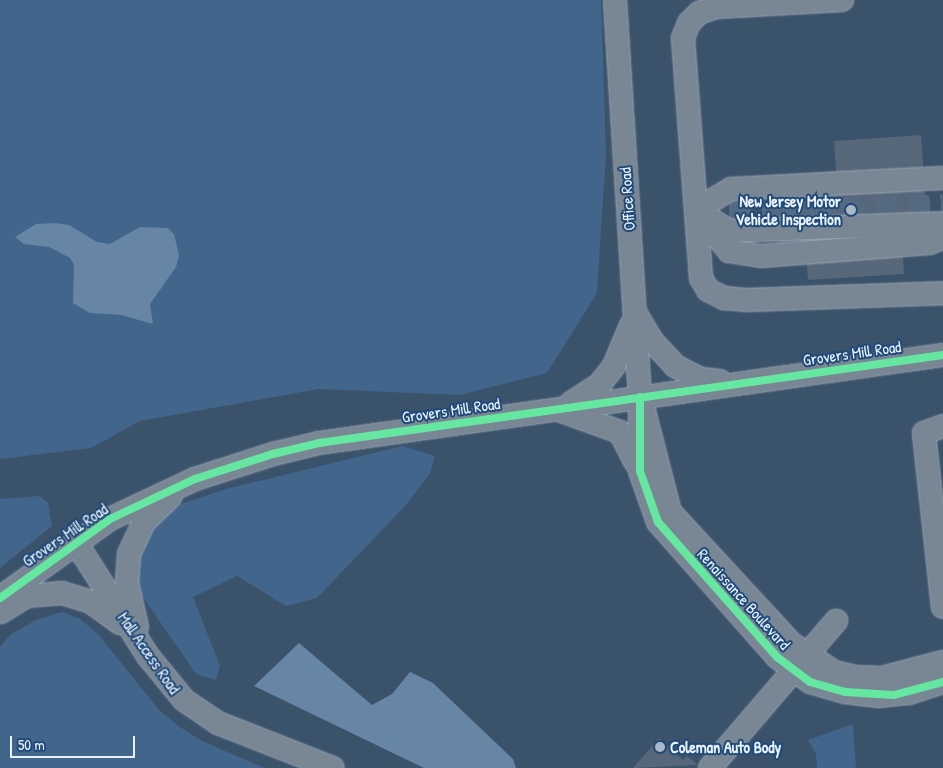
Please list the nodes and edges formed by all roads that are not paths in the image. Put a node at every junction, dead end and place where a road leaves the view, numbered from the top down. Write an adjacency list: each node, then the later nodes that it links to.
1 (615, 0): 10 (street, Office Road)
2 (842, 0): 3 (street)
3 (789, 2): 6 (street)
4 (943, 178): 6 (street)
5 (943, 192): 6 (street)
6 (696, 210): 7 (street); 8 (street); 9 (street)
7 (943, 223)
8 (943, 238)
9 (943, 293)
10 (634, 311): 12 (street); 13 (street, Office Road); 14 (street)
11 (943, 355): 12 (street, Grovers Mill Road)
12 (743, 383): 13 (street, Grovers Mill Road)
13 (640, 397): 14 (street, Grovers Mill Road); 16 (street, Renaissance Boulevard); 25 (street, Renaissance Boulevard)
14 (558, 409): 16 (street); 17 (street, Grovers Mill Road)
15 (943, 426): 20 (street)
16 (640, 471): 25 (street, Renaissance Boulevard)
17 (195, 479): 18 (street, Grovers Mill Road); 23 (street)
18 (75, 541): 19 (street, Grovers Mill Road); 23 (street, Mall Access Road)
19 (0, 598)
20 (943, 607)
21 (0, 612): 23 (street)
22 (836, 621): 25 (street)
23 (148, 656): 27 (street, Mall Access Road)
24 (943, 662): 25 (street, Renaissance Boulevard)
25 (800, 663): 26 (street, Renaissance Boulevard); 28 (street)
26 (943, 682)
27 (333, 768)
28 (710, 768)

